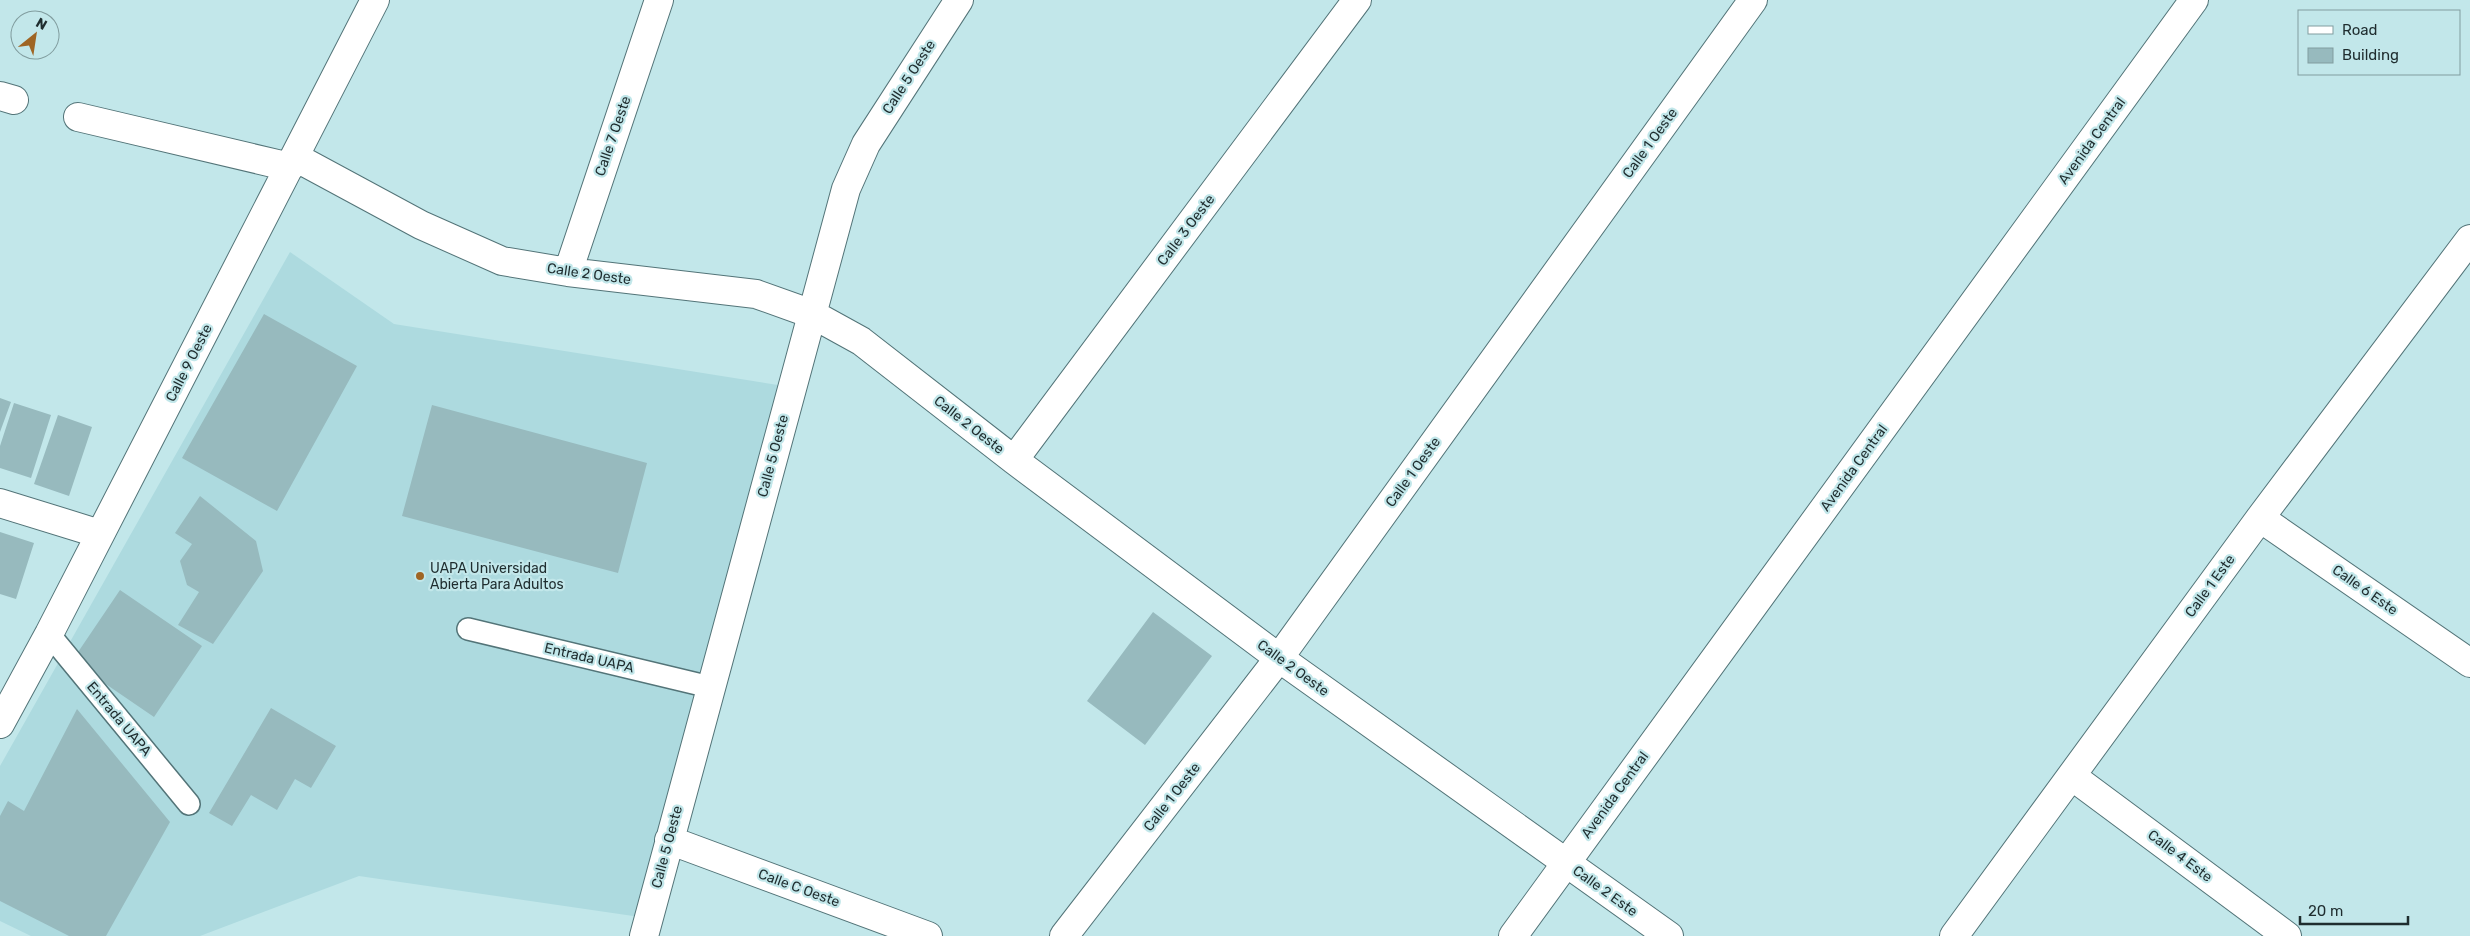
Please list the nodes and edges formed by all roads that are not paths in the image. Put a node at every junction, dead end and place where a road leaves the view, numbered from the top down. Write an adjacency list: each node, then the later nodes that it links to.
1 (375, 0): 8 (street, Calle 9 Oeste)
2 (659, 0): 10 (street, Calle 7 Oeste)
3 (959, 0): 11 (street, Calle 5 Oeste)
4 (1357, 0): 12 (street, Calle 3 Oeste)
5 (1753, 0): 18 (street, Calle 1 Oeste)
6 (2194, 0): 25 (street, Avenida Central)
7 (78, 117): 8 (street, Calle 2 Oeste)
8 (292, 162): 10 (street, Calle 2 Oeste); 15 (street, Calle 9 Oeste)
9 (2466, 253): 14 (street, Calle 1 Este)
10 (568, 272): 11 (street, Calle 2 Oeste)
11 (812, 314): 12 (street, Calle 2 Oeste); 20 (street, Calle 5 Oeste)
12 (1014, 460): 18 (street, Calle 2 Oeste)
13 (0, 503): 15 (street)
14 (2260, 518): 19 (street, Calle 6 Este); 22 (street, Calle 1 Este)
15 (100, 534): 17 (street, Calle 9 Oeste)
16 (468, 628): 20 (lane, Entrada UAPA)
17 (49, 634): 21 (street, Calle 9 Oeste); 23 (lane, Entrada UAPA)
18 (1279, 658): 25 (street, Calle 2 Oeste); 28 (street, Calle 1 Oeste)
19 (2470, 662)
20 (710, 687): 24 (street, Calle 5 Oeste)
21 (0, 724)
22 (2072, 777): 31 (street, Calle 1 Este); 32 (street, Calle 4 Este)
23 (189, 804)
24 (669, 840): 26 (street, Calle 5 Oeste); 27 (street, Calle C Oeste)
25 (1566, 862): 29 (street, Avenida Central); 30 (street, Calle 2 Este)
26 (644, 936)
27 (928, 936)
28 (1064, 936)
29 (1513, 936)
30 (1669, 936)
31 (1954, 936)
32 (2288, 936)

